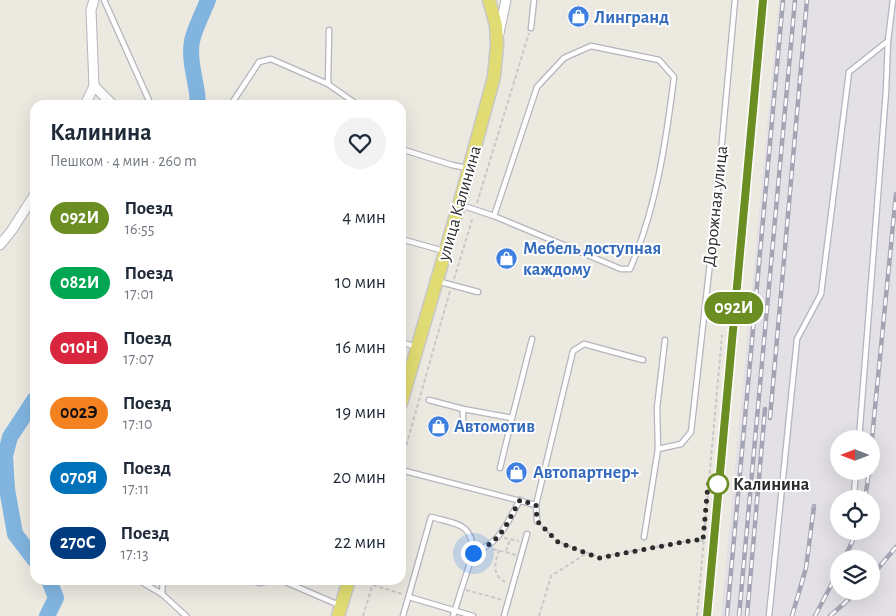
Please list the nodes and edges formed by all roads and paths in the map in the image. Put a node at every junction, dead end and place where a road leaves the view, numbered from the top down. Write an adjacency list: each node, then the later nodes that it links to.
1 (94, 0): 13 (street)
2 (104, 0): 16 (lane)
3 (489, 0): 11 (main road, улица Калинина)
4 (506, 0): 11 (street)
5 (534, 0): 8 (lane)
6 (735, 0): 45 (lane, Дорожная улица)
7 (893, 0): 10 (lane)
8 (531, 28): 23 (path)
9 (329, 30): 12 (lane)
10 (888, 41): 43 (lane); 85 (lane)
11 (497, 45): 20 (main road, улица Калинина)
12 (328, 84): 17 (lane); 18 (lane)
13 (94, 86): 14 (street); 15 (street)
14 (87, 100)
15 (108, 100)
16 (149, 100)
17 (234, 100)
18 (351, 100)
19 (406, 151): 20 (lane)
20 (470, 168): 22 (main road, улица Калинина)
21 (30, 202): 26 (street)
22 (459, 205): 23 (lane); 27 (main road, улица Калинина)
23 (475, 210): 24 (lane)
24 (494, 216): 24 (lane)
25 (406, 240): 27 (lane)
26 (0, 245)
27 (445, 251): 28 (main road, улица Калинина)
28 (436, 280): 29 (lane); 35 (main road, улица Калинина)
29 (478, 292)
30 (722, 335): 57 (path)
31 (736, 336): 84 (path)
32 (532, 339): 41 (lane)
33 (665, 340): 45 (lane)
34 (406, 343): 35 (lane)
35 (418, 347): 38 (main road, улица Калинина)
36 (433, 354): 44 (path)
37 (642, 360): 51 (lane)
38 (406, 387)
39 (429, 400): 40 (lane)
40 (462, 409): 41 (lane); 42 (lane)
41 (512, 418): 46 (lane)
42 (463, 426)
43 (860, 430)
44 (406, 447)
45 (658, 449): 55 (lane)
46 (500, 468)
47 (406, 471): 48 (lane)
48 (409, 472): 49 (path); 50 (lane)
49 (406, 481)
50 (520, 500): 51 (lane); 54 (lane)
51 (536, 505): 52 (lane)
52 (537, 521): 63 (path)
53 (527, 534): 58 (lane)
54 (500, 537): 56 (path); 59 (lane)
55 (644, 537)
56 (510, 539): 58 (path); 61 (path)
57 (703, 540): 63 (path); 83 (path)
58 (524, 543): 64 (lane)
59 (486, 547): 60 (path); 62 (lane)
60 (499, 550): 61 (path); 70 (path)
61 (506, 552): 64 (path)
62 (473, 553): 71 (lane); 73 (lane)
63 (587, 553): 82 (path)
64 (520, 556): 70 (lane)
65 (147, 585): 72 (lane)
66 (163, 585): 72 (lane)
67 (299, 585): 75 (lane)
68 (348, 585): 75 (main road)
69 (372, 585): 73 (path); 78 (path)
70 (512, 585): 74 (lane)
71 (462, 589): 74 (path); 76 (lane)
72 (162, 594): 77 (lane)
73 (409, 596): 76 (lane); 79 (lane)
74 (508, 601): 81 (lane)
75 (340, 611)
76 (454, 613): 80 (lane)
77 (186, 616)
78 (363, 616)
79 (403, 616)
80 (474, 616)
81 (504, 616)
82 (539, 616)
83 (697, 616)
84 (711, 616)
85 (769, 616)

